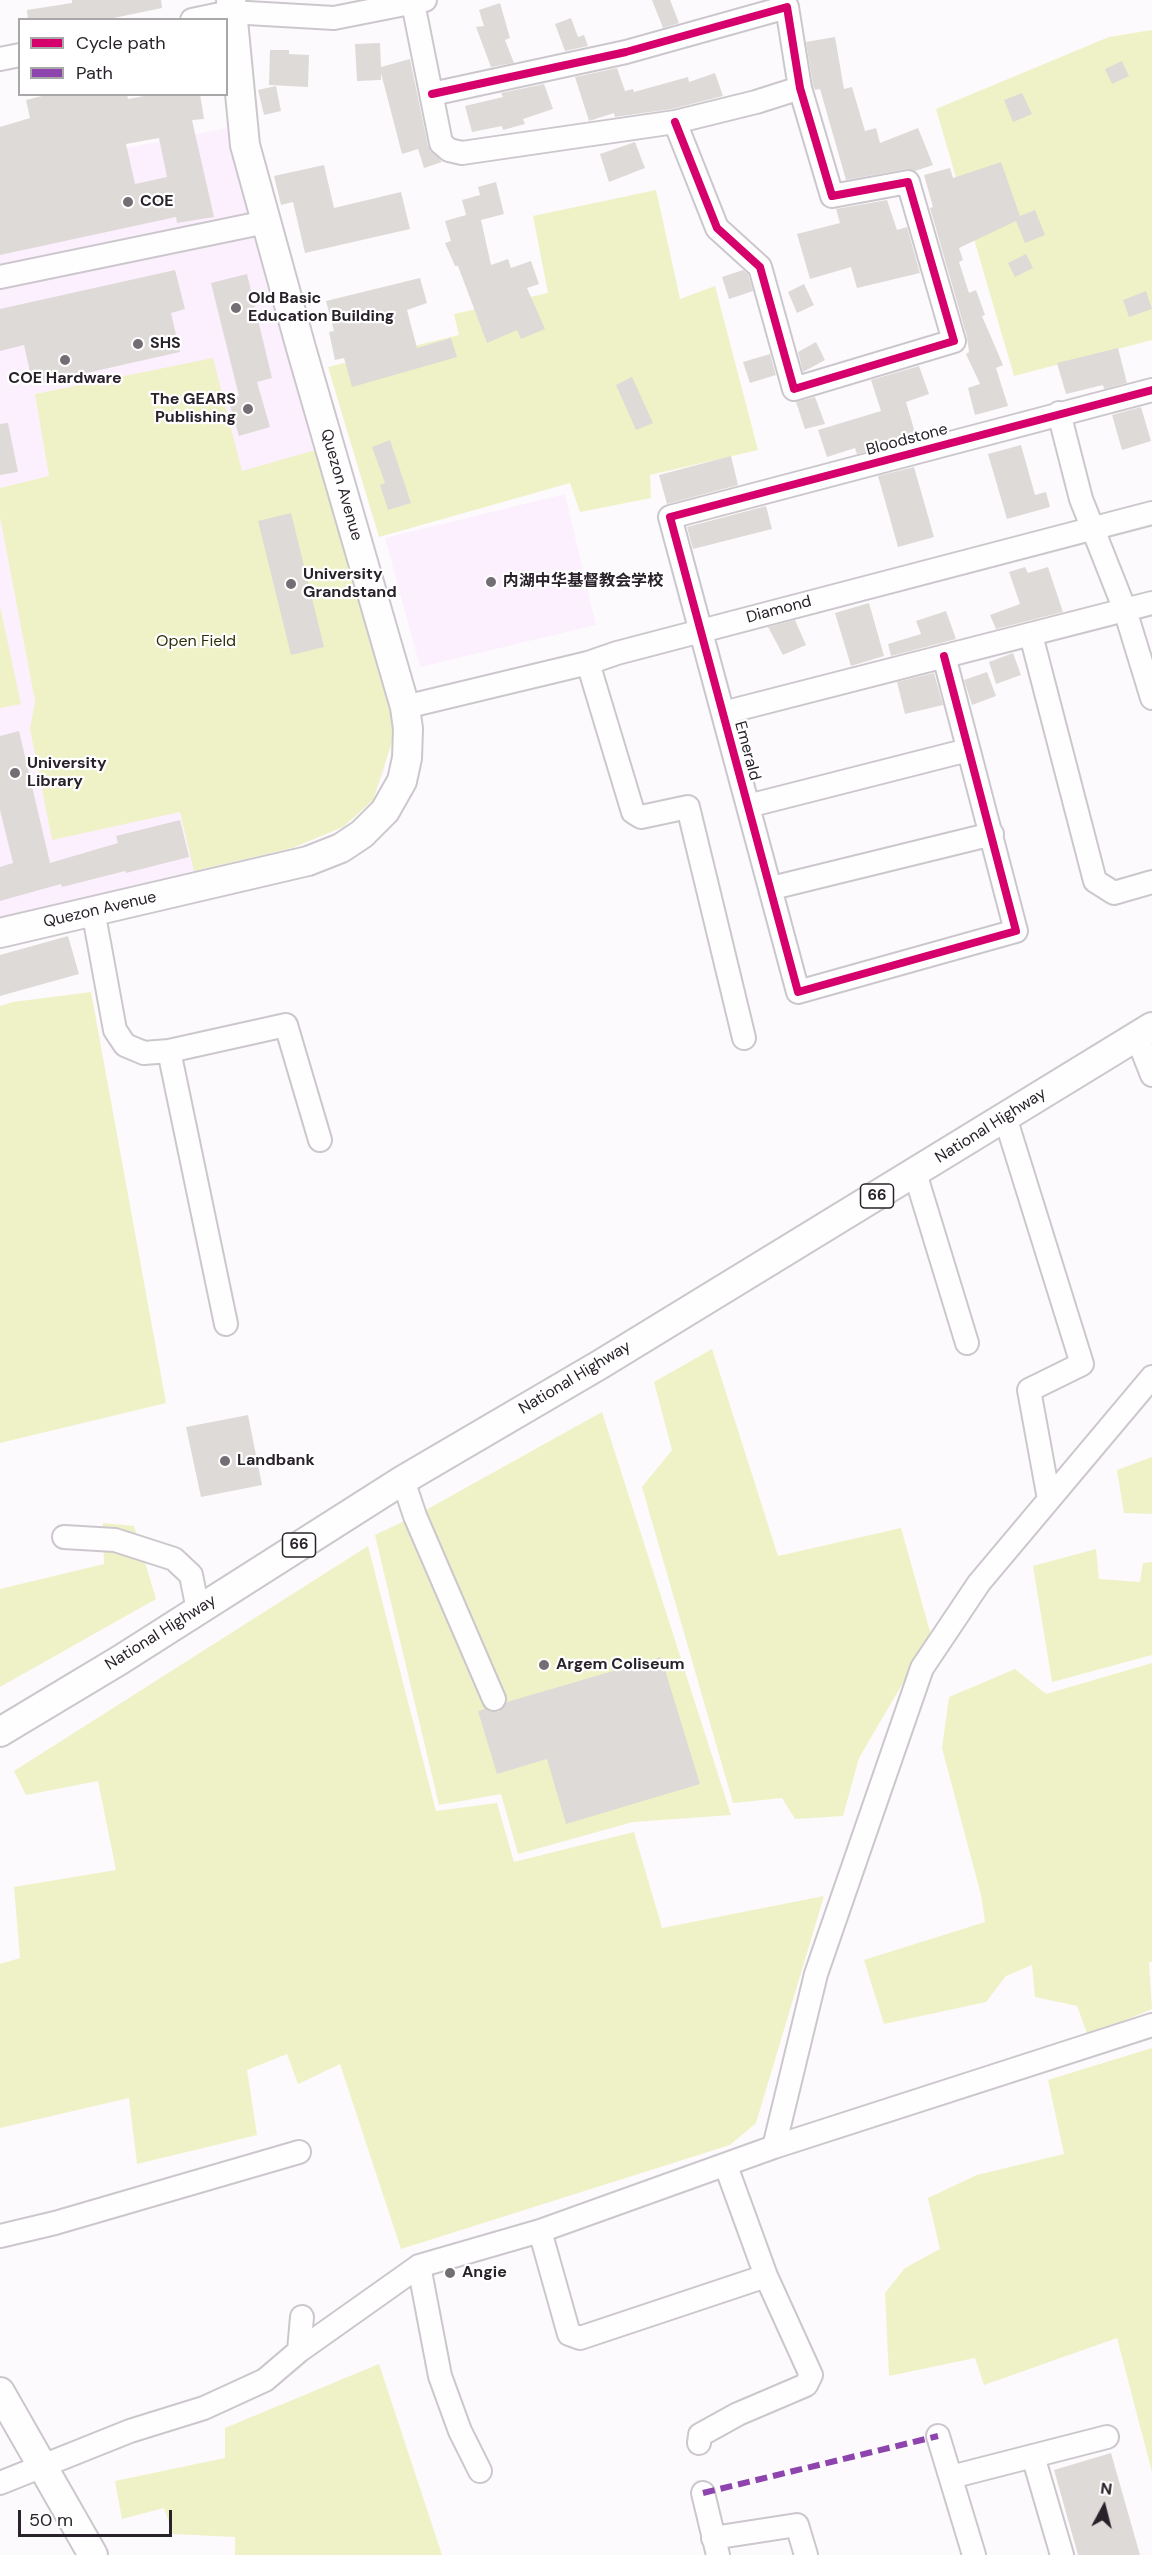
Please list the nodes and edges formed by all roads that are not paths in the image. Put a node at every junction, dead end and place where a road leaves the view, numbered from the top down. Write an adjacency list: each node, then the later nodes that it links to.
1 (419, 1): 4 (street); 9 (street)
2 (787, 4): 8 (street); 9 (street)
3 (230, 6): 4 (street); 5 (street); 11 (main road, Quezon Avenue)
4 (335, 9)
5 (197, 18)
6 (18, 55): 7 (street)
7 (0, 59)
8 (800, 88): 10 (street); 10 (street)
9 (432, 94): 10 (street)
10 (675, 122)
11 (266, 222): 12 (street); 25 (main road, Quezon Avenue)
12 (0, 277)
13 (1152, 390): 14 (street, Bloodstone)
14 (1059, 413): 16 (street, Bloodstone); 17 (street)
15 (1152, 513): 17 (street, Diamond)
16 (670, 518): 20 (street, Emerald)
17 (1093, 528): 19 (street); 20 (street, Diamond)
18 (1152, 603): 19 (street)
19 (1125, 610): 21 (street); 24 (street)
20 (701, 630): 23 (street, Diamond); 26 (street, Emerald)
21 (1031, 635): 22 (street); 30 (street)
22 (944, 656): 26 (street); 27 (street)
23 (588, 663): 25 (street, Diamond); 35 (street)
24 (1150, 687)
25 (405, 707): 32 (main road, Quezon Avenue)
26 (723, 713): 28 (street, Emerald)
27 (968, 750): 28 (street); 29 (street)
28 (748, 806): 31 (street, Emerald)
29 (992, 834): 31 (street); 31 (street, Emerald)
30 (1152, 882)
31 (772, 888)
32 (93, 910): 33 (main road, Quezon Avenue); 36 (street)
33 (0, 933)
34 (1144, 1032): 37 (street); 38 (main road, National Highway / 66)
35 (744, 1038)
36 (169, 1051): 39 (street); 41 (street)
37 (1152, 1075)
38 (1005, 1117): 40 (main road, National Highway / 66); 45 (street)
39 (320, 1140)
40 (915, 1173): 42 (street); 44 (main road, National Highway / 66)
41 (226, 1324)
42 (967, 1343)
43 (1152, 1377): 45 (street)
44 (403, 1480): 47 (main road, National Highway / 66); 48 (street)
45 (1049, 1499): 51 (street)
46 (64, 1537): 47 (street)
47 (198, 1610): 49 (main road, National Highway / 66)
48 (494, 1699)
49 (0, 1732)
50 (1152, 2025): 51 (street)
51 (774, 2147): 53 (street)
52 (299, 2152): 55 (street)
53 (726, 2166): 54 (street); 57 (street)
54 (540, 2230): 56 (street); 57 (street)
55 (0, 2236)
56 (419, 2266): 59 (street); 66 (street)
57 (766, 2276): 63 (street)
58 (302, 2318): 59 (street)
59 (299, 2351): 65 (street)
60 (0, 2392): 65 (main road)
61 (938, 2436): 67 (street)
62 (1107, 2437): 64 (street)
63 (699, 2443)
64 (1033, 2456): 67 (street); 74 (street)
65 (43, 2466): 68 (street); 71 (main road)
66 (480, 2471)
67 (951, 2477): 73 (street)
68 (0, 2482)
69 (703, 2493): 70 (street)
70 (716, 2546): 72 (street)
71 (93, 2555)
72 (806, 2555)
73 (974, 2555)
74 (1062, 2555)

